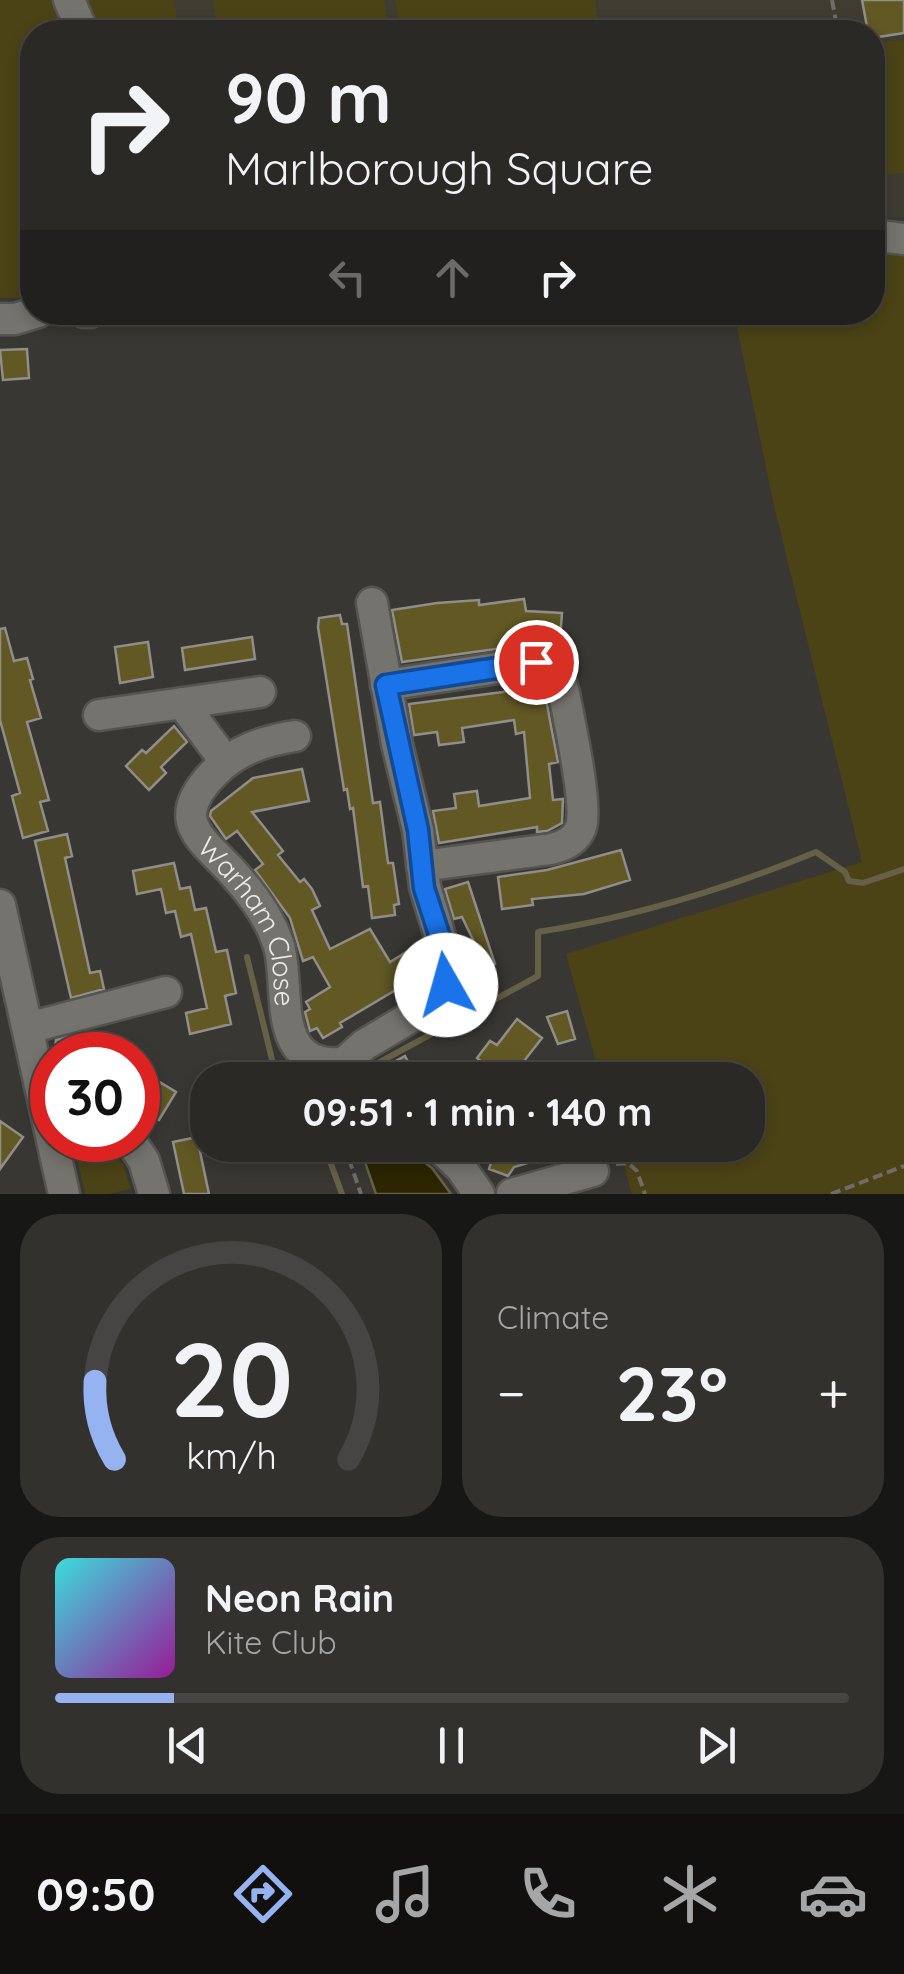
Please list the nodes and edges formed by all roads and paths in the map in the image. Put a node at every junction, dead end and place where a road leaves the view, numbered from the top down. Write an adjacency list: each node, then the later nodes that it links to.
1 (372, 603): 2 (street)
2 (386, 685): 8 (street); 8 (street)
3 (260, 692): 4 (street)
4 (182, 703): 5 (street); 7 (street)
5 (99, 716)
6 (295, 736): 7 (street, Warham Close)
7 (225, 762): 13 (street, Warham Close)
8 (422, 866): 14 (street)
9 (0, 905): 11 (street)
10 (166, 992): 11 (street)
11 (28, 1028): 12 (street)
12 (30, 1036)
13 (322, 1062)
14 (353, 1062)
15 (58, 1162): 21 (street)
16 (145, 1162): 22 (street)
17 (350, 1162): 23 (path)
18 (454, 1162): 24 (street)
19 (904, 1166): 27 (path)
20 (593, 1171): 25 (street); 26 (path)
21 (64, 1194)
22 (154, 1194)
23 (361, 1194)
24 (479, 1194)
25 (512, 1194)
26 (644, 1194)
27 (831, 1194)

